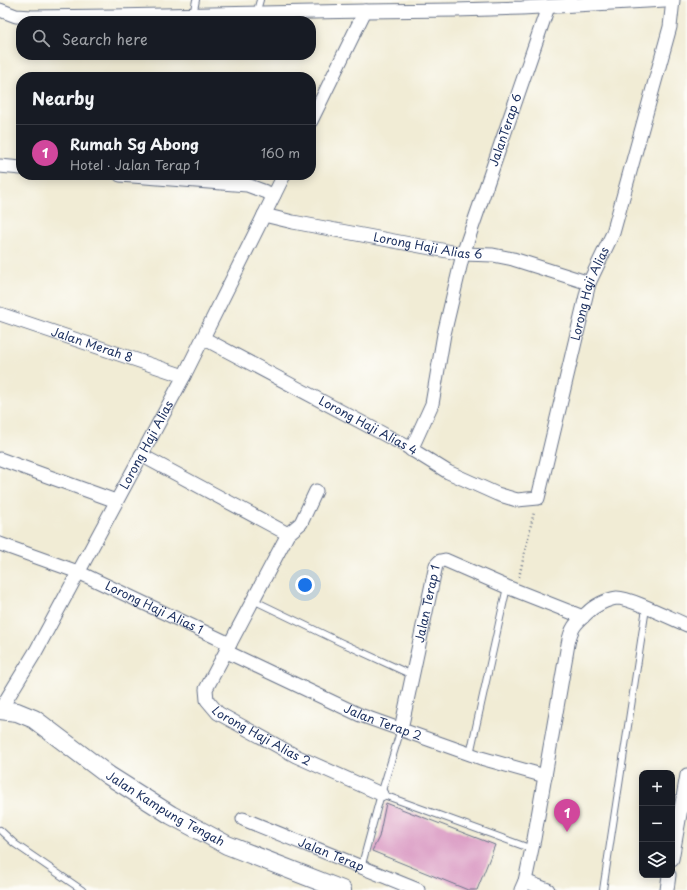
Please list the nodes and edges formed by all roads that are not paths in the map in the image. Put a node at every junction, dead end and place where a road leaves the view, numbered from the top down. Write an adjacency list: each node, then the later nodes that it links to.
1 (196, 0): 10 (lane)
2 (260, 0): 9 (lane)
3 (665, 0): 5 (street)
4 (673, 0): 21 (street, Lorong Haji Alias)
5 (578, 3): 7 (street)
6 (362, 7): 7 (street); 9 (street); 13 (street)
7 (548, 7): 20 (street, JalanTerap 6)
8 (0, 10): 11 (street)
9 (255, 14): 10 (street)
10 (193, 15): 12 (street)
11 (16, 16)
12 (112, 16)
13 (316, 110)
14 (0, 166): 15 (street)
15 (16, 168)
16 (184, 180): 18 (street)
17 (282, 180): 18 (street, Lorong Haji Alias)
18 (274, 195): 19 (street, Lorong Haji Alias)
19 (264, 215): 20 (street, Lorong Haji Alias 6); 23 (street, Lorong Haji Alias)
20 (463, 254): 21 (street, Lorong Haji Alias 6); 25 (street)
21 (589, 283): 29 (street, Lorong Haji Alias)
22 (0, 314): 24 (street, Jalan Merah 8)
23 (203, 338): 24 (street, Lorong Haji Alias); 25 (street, Lorong Haji Alias 4)
24 (184, 376): 26 (street, Lorong Haji Alias)
25 (411, 450): 29 (street, Lorong Haji Alias 4)
26 (141, 455): 30 (street, Lorong Haji Alias); 31 (street)
27 (0, 459): 30 (street)
28 (316, 491): 31 (street, Lorong Haji Alias 2)
29 (538, 498)
30 (116, 501): 33 (street, Lorong Haji Alias)
31 (288, 534): 35 (street, Lorong Haji Alias 2)
32 (0, 544): 33 (street, Lorong Haji Alias 1)
33 (78, 572): 39 (street, Lorong Haji Alias 1); 41 (street, Lorong Haji Alias)
34 (511, 589): 37 (street, Jalan Terap 1); 40 (street, Jalan Terap 1); 43 (lane)
35 (253, 600): 39 (street, Lorong Haji Alias 2); 40 (lane)
36 (646, 608): 37 (street); 38 (street); 58 (lane)
37 (583, 617): 45 (street)
38 (687, 625)
39 (228, 648): 42 (street, Jalan Terap 2); 46 (street, Lorong Haji Alias 2)
40 (412, 675): 42 (street, Jalan Terap 1)
41 (0, 710): 55 (street, Jalan Kampung Tengah)
42 (400, 729): 43 (street, Jalan Terap 2); 46 (lane)
43 (470, 754): 45 (street, Jalan Terap 2)
44 (687, 774): 49 (street)
45 (545, 776): 50 (street)
46 (381, 794): 50 (lane); 51 (lane)
47 (243, 819): 51 (street, Jalan Terap)
48 (0, 830): 54 (lane)
49 (675, 842)
50 (532, 849): 53 (street)
51 (361, 868): 56 (street, Jalan Terap)
52 (668, 878): 59 (street)
53 (523, 885): 57 (street)
54 (82, 890)
55 (342, 890)
56 (418, 890)
57 (548, 890)
58 (603, 890)
59 (666, 890)

